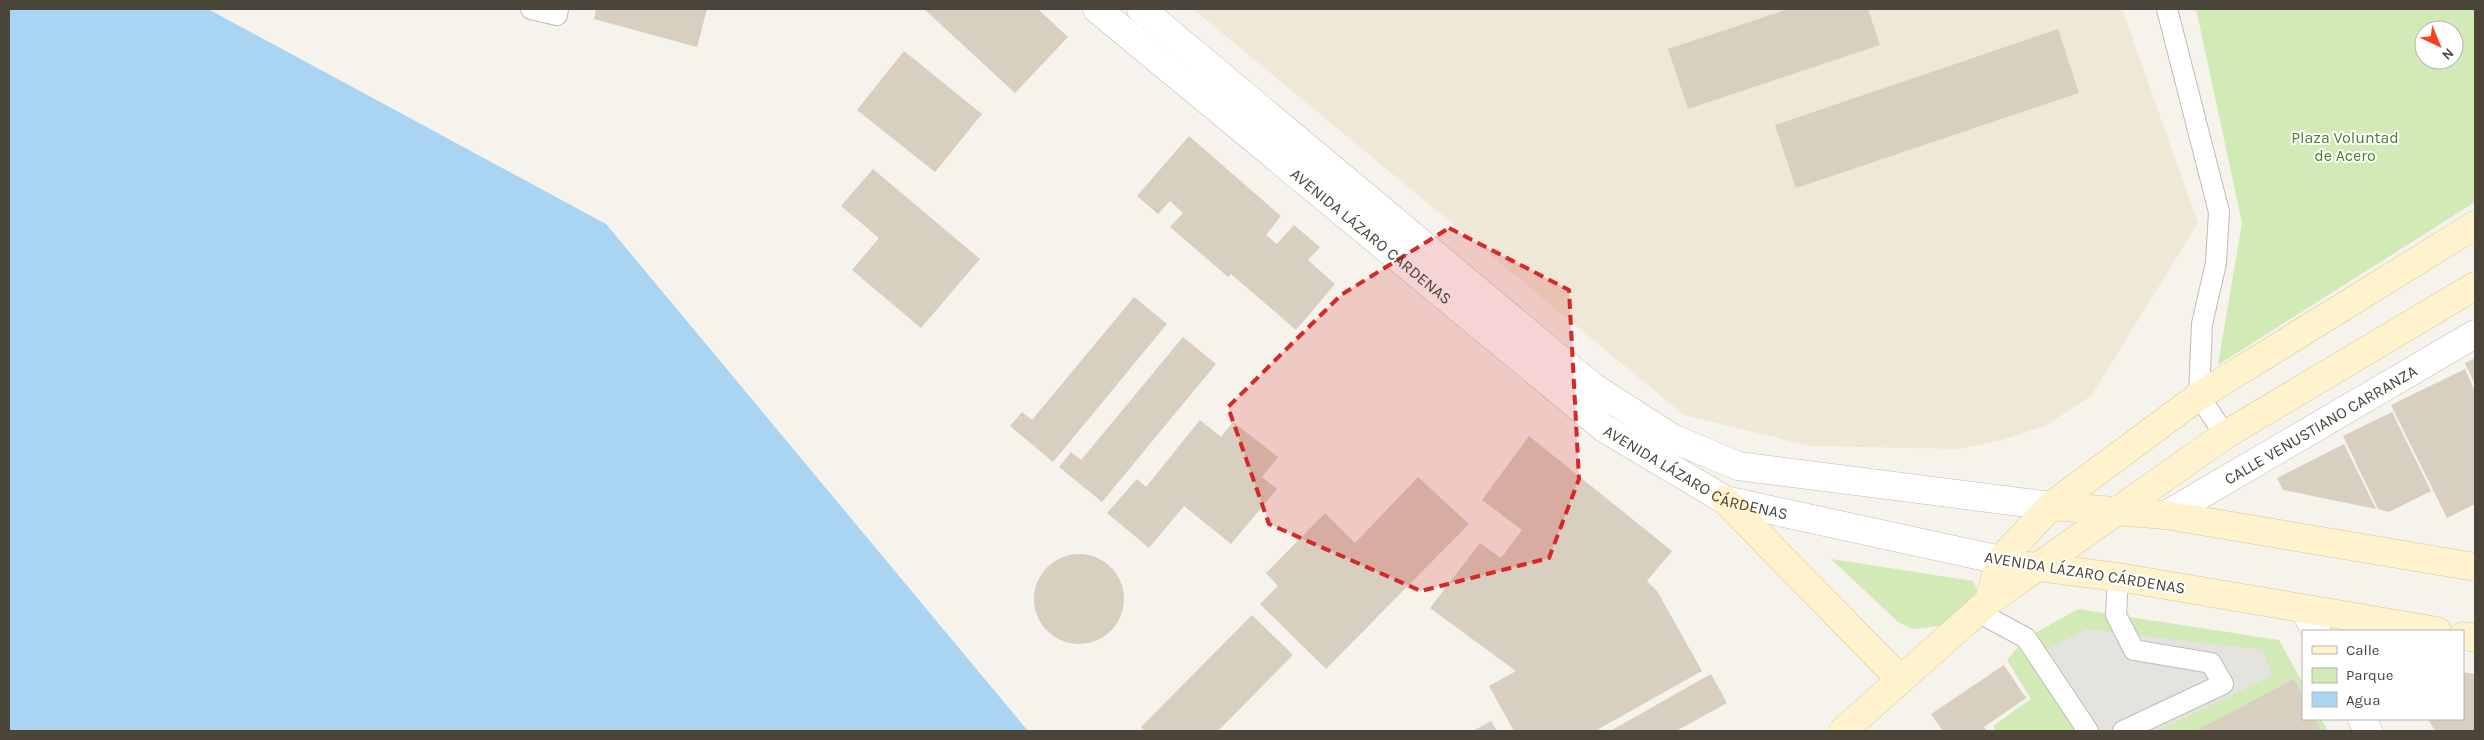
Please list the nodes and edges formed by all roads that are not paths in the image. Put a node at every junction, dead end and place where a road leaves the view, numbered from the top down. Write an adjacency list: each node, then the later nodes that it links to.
1 (531, 9): 2 (lane)
2 (558, 9)
3 (1097, 9): 11 (street, AVENIDA LÁZARO CÁRDENAS)
4 (1140, 9): 12 (street, AVENIDA LÁZARO CÁRDENAS)
5 (2167, 9): 9 (lane)
6 (2475, 226): 9 (main road)
7 (2475, 286): 10 (main road)
8 (2475, 334): 14 (street, CALLE VENUSTIANO CARRANZA)
9 (2199, 396): 10 (lane); 12 (main road)
10 (2225, 436): 13 (main road)
11 (1725, 500): 15 (street, AVENIDA LÁZARO CÁRDENAS); 22 (main road)
12 (2051, 506): 13 (main road, AVENIDA LÁZARO CÁRDENAS); 15 (main road)
13 (2116, 512): 14 (main road, AVENIDA LÁZARO CÁRDENAS); 17 (main road)
14 (2166, 514): 16 (main road, AVENIDA LÁZARO CÁRDENAS)
15 (2000, 560): 17 (main road, AVENIDA LÁZARO CÁRDENAS); 19 (main road)
16 (2468, 561)
17 (2038, 568): 18 (main road, AVENIDA LÁZARO CÁRDENAS); 19 (main road)
18 (2118, 577): 20 (main road, AVENIDA LÁZARO CÁRDENAS); 25 (lane)
19 (1984, 606): 22 (main road); 24 (lane)
20 (2310, 620): 21 (main road, AVENIDA LÁZARO CÁRDENAS)
21 (2425, 630)
22 (1901, 680): 23 (main road)
23 (1843, 731)
24 (2088, 731)
25 (2123, 731)

